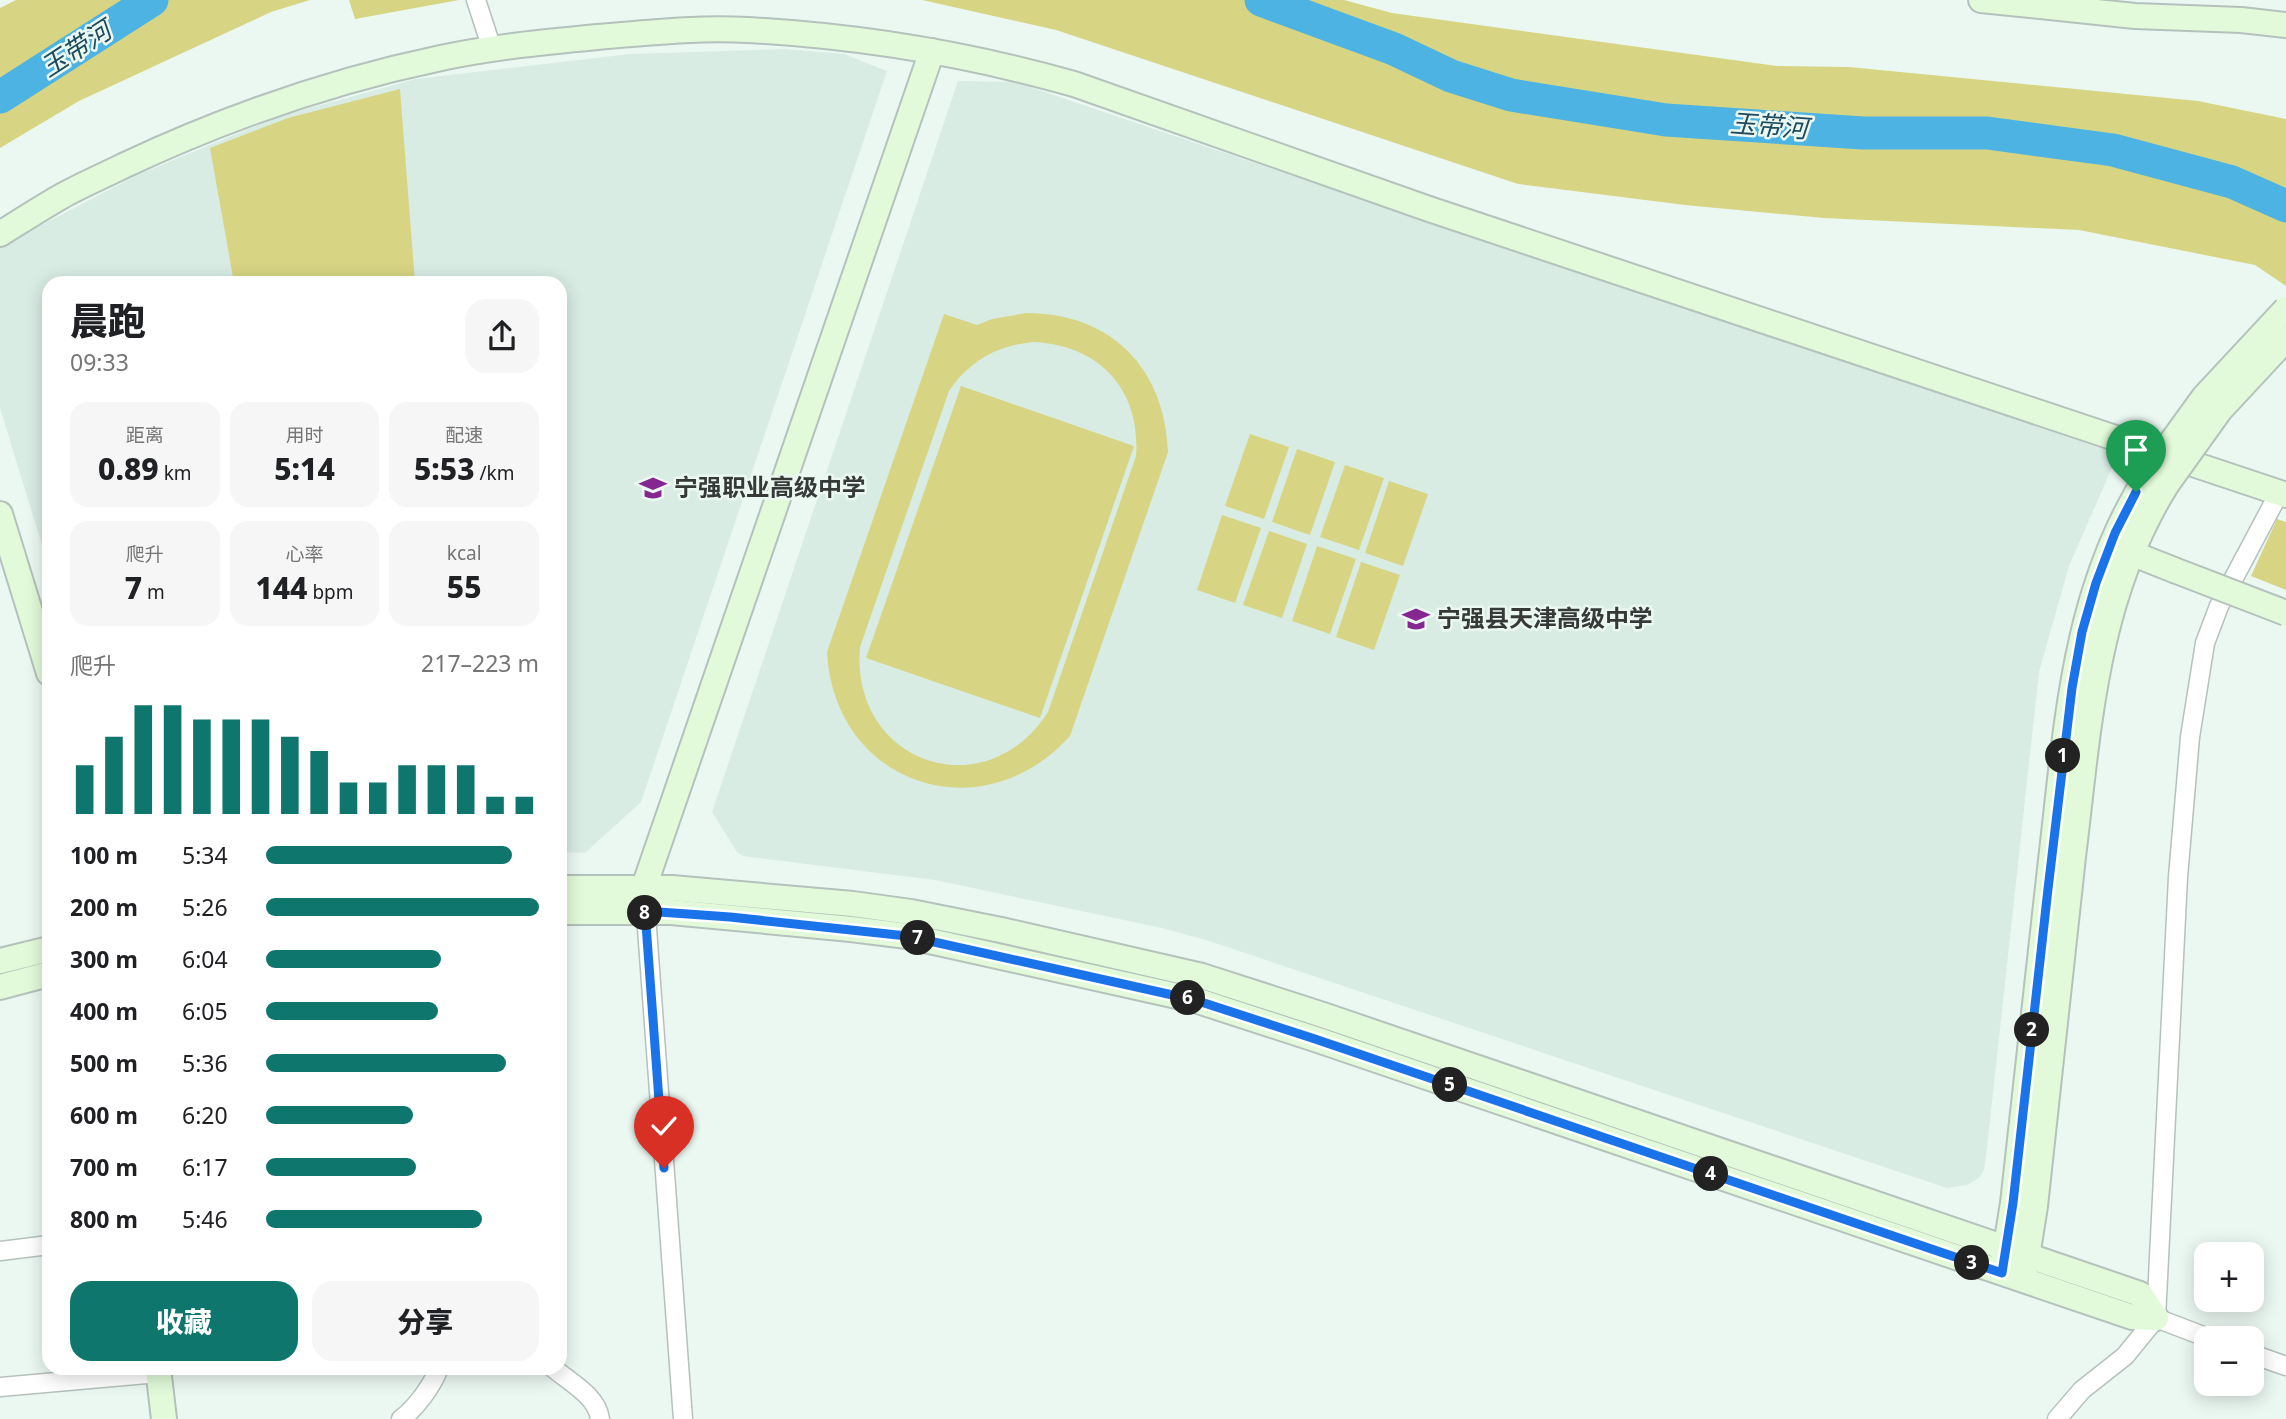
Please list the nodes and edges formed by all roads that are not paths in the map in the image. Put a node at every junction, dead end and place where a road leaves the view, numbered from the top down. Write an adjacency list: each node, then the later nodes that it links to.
1 (476, 0): 6 (street)
2 (1981, 0): 4 (street)
3 (2286, 14): 4 (street)
4 (2241, 20): 5 (street)
5 (2286, 25)
6 (492, 49): 7 (street); 8 (street)
7 (932, 51): 12 (street); 17 (street)
8 (0, 234)
9 (2286, 309): 11 (street, bridge)
10 (2286, 339): 11 (street, bridge)
11 (2158, 479): 14 (street); 27 (street)
12 (2283, 494): 29 (street)
13 (0, 514): 16 (street)
14 (2131, 554): 15 (street, bridge); 27 (street)
15 (2286, 613)
16 (42, 650)
17 (644, 887): 18 (street); 19 (street); 27 (street)
18 (567, 888)
19 (645, 911): 20 (street); 28 (street); 41 (street)
20 (567, 912)
21 (42, 951): 22 (street)
22 (0, 961)
23 (42, 976): 24 (street)
24 (0, 987)
25 (42, 1246): 26 (street)
26 (0, 1251)
27 (2017, 1252): 28 (street); 29 (street)
28 (2012, 1276): 29 (street)
29 (2156, 1318): 30 (street); 42 (street)
30 (2194, 1333)
31 (2264, 1358): 32 (street)
32 (2286, 1366)
33 (118, 1375): 37 (street)
34 (158, 1375): 38 (street)
35 (436, 1375): 39 (street)
36 (562, 1375): 40 (street)
37 (0, 1387)
38 (164, 1419)
39 (401, 1419)
40 (600, 1419)
41 (683, 1419)
42 (2057, 1419)

